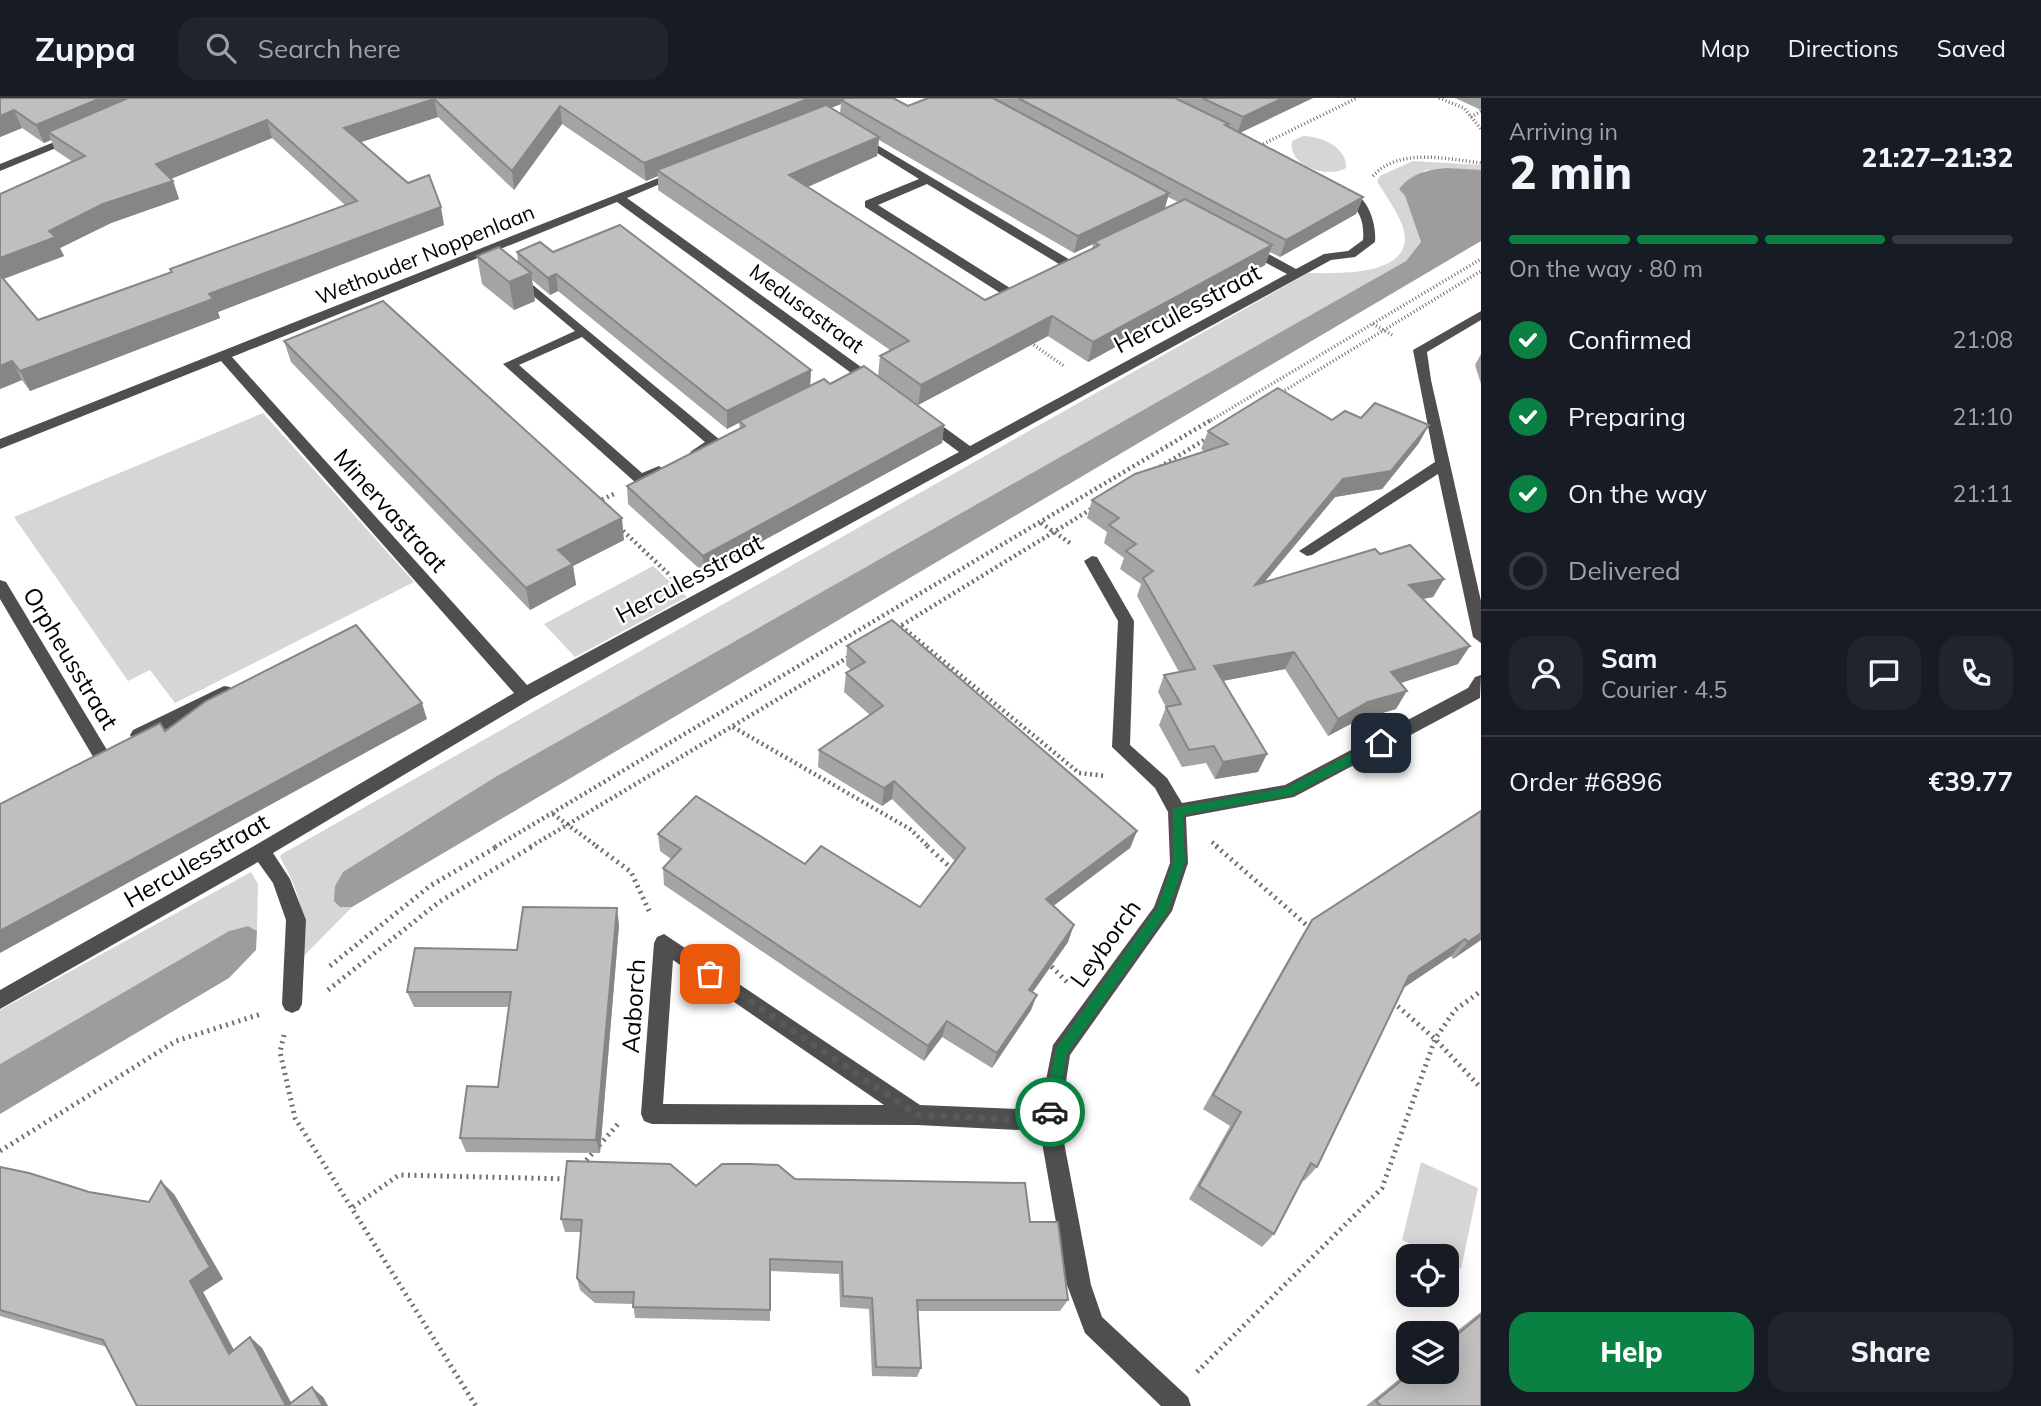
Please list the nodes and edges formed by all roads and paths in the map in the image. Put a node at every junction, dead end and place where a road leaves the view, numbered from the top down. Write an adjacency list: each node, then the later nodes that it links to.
1 (1357, 98): 8 (path)
2 (1439, 98): 4 (path)
3 (1481, 111): 4 (path)
4 (1471, 117): 5 (path)
5 (1481, 129)
6 (848, 130): 11 (street)
7 (90, 131): 10 (street)
8 (1253, 149)
9 (696, 167): 13 (street, Wethouder Noppenlaan)
10 (0, 168)
11 (928, 180): 18 (street); 18 (street)
12 (1334, 188): 20 (street, Herculesstraat)
13 (618, 198): 17 (street, Wethouder Noppenlaan); 26 (street, Medusastraat)
14 (1240, 243): 20 (street)
15 (1080, 258): 18 (street)
16 (1481, 258): 31 (path)
17 (496, 259): 22 (street); 24 (street, Wethouder Noppenlaan)
18 (1068, 264)
19 (1481, 271): 27 (path)
20 (1298, 275): 25 (street, Herculesstraat)
21 (1481, 315): 34 (street)
22 (584, 332): 37 (street); 37 (street)
23 (1026, 339): 25 (path)
24 (223, 355): 30 (street, Wethouder Noppenlaan); 51 (street, Minervastraat)
25 (1094, 386): 32 (street, Herculesstraat)
26 (881, 388)
27 (1278, 396)
28 (914, 412): 32 (street)
29 (1218, 432): 33 (path)
30 (0, 444)
31 (1158, 452): 33 (path); 55 (path)
32 (970, 453): 44 (street, Herculesstraat)
33 (1170, 461): 35 (path); 36 (path)
34 (1443, 464): 41 (street); 47 (street)
35 (1158, 468)
36 (1179, 468)
37 (641, 480): 39 (path)
38 (1101, 503): 45 (path)
39 (604, 512)
40 (613, 521): 44 (path)
41 (1307, 551)
42 (1093, 561): 53 (street)
43 (0, 586): 50 (street, Orpheusstraat)
44 (697, 601): 51 (street, Herculesstraat)
45 (901, 626): 46 (path); 53 (path)
46 (890, 632)
47 (1481, 636)
48 (856, 653): 52 (path)
49 (1481, 681): 54 (street)
50 (243, 682)
51 (525, 694): 57 (street, Herculesstraat)
52 (732, 727): 56 (path); 58 (path)
53 (1161, 783): 54 (street)
54 (1177, 811): 59 (path); 66 (street, Leyborch)
55 (553, 814): 56 (path); 65 (path)
56 (565, 824): 60 (path); 65 (path)
57 (261, 851): 64 (street, Herculesstraat); 65 (street)
58 (958, 875)
59 (1322, 939)
60 (664, 943): 69 (street, Aaborch); 70 (street, Aaborch)
61 (1044, 959): 66 (path)
62 (1481, 991): 67 (path)
63 (1384, 993): 67 (path)
64 (0, 1000)
65 (292, 1004): 72 (path); 73 (path)
66 (1092, 1006): 71 (street, Leyborch)
67 (1435, 1039): 68 (path); 74 (path)
68 (1481, 1088)
69 (652, 1114): 70 (street); 73 (path)
70 (917, 1115): 71 (street)
71 (1049, 1121): 74 (street, Leyborch)
72 (0, 1151)
73 (353, 1207): 75 (path)
74 (1174, 1403)
75 (476, 1406)

